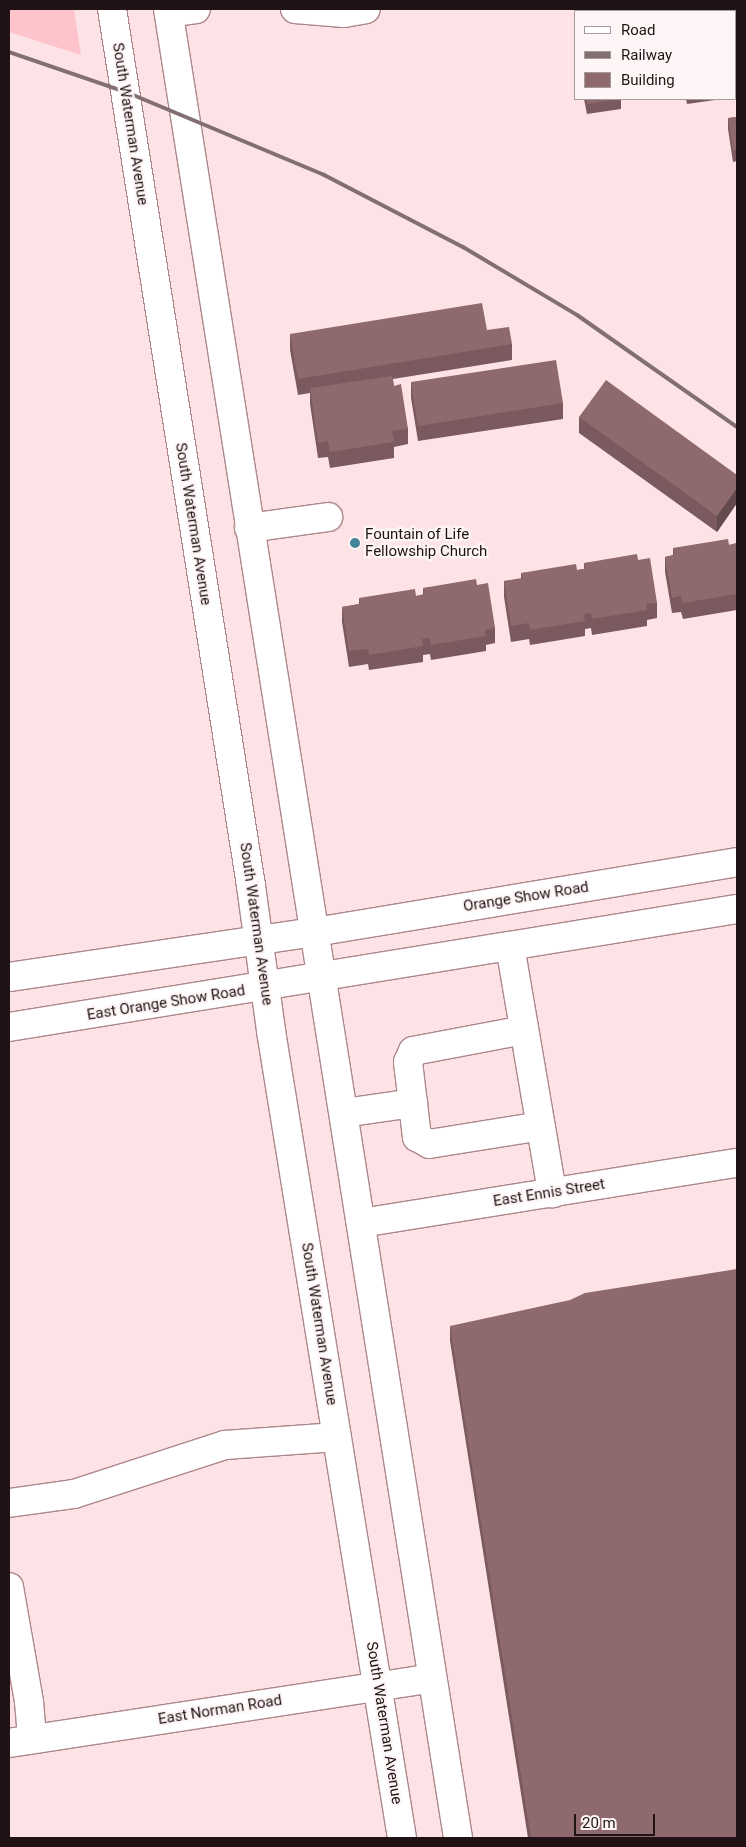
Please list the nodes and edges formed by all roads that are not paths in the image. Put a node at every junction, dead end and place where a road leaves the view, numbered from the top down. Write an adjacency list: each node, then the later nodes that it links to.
1 (112, 9): 11 (main road, South Waterman Avenue)
2 (196, 9): 5 (main road)
3 (295, 9): 4 (main road)
4 (366, 9)
5 (169, 11): 7 (main road)
6 (328, 517): 7 (main road)
7 (249, 528): 10 (main road)
8 (737, 862): 10 (main road, Orange Show Road)
9 (737, 909): 12 (main road)
10 (315, 932): 11 (main road); 13 (main road)
11 (258, 938): 14 (main road); 15 (main road, South Waterman Avenue)
12 (510, 946): 13 (main road); 17 (main road)
13 (323, 976): 15 (main road, East Orange Show Road); 19 (main road)
14 (9, 977)
15 (265, 988): 16 (main road, East Orange Show Road); 24 (main road, South Waterman Avenue)
16 (9, 1027)
17 (524, 1030): 18 (main road); 20 (main road)
18 (413, 1103): 19 (main road); 20 (main road)
19 (344, 1113): 23 (main road)
20 (541, 1126): 22 (main road)
21 (737, 1163): 22 (main road, East Ennis Street)
22 (552, 1193): 23 (main road, East Ennis Street)
23 (361, 1223): 27 (main road)
24 (337, 1437): 25 (main road); 28 (main road, South Waterman Avenue)
25 (9, 1503)
26 (9, 1587): 29 (main road)
27 (432, 1678): 28 (main road, East Norman Road); 31 (main road)
28 (378, 1686): 29 (main road, East Norman Road); 30 (main road, South Waterman Avenue)
29 (20, 1741)
30 (402, 1838)
31 (458, 1838)

